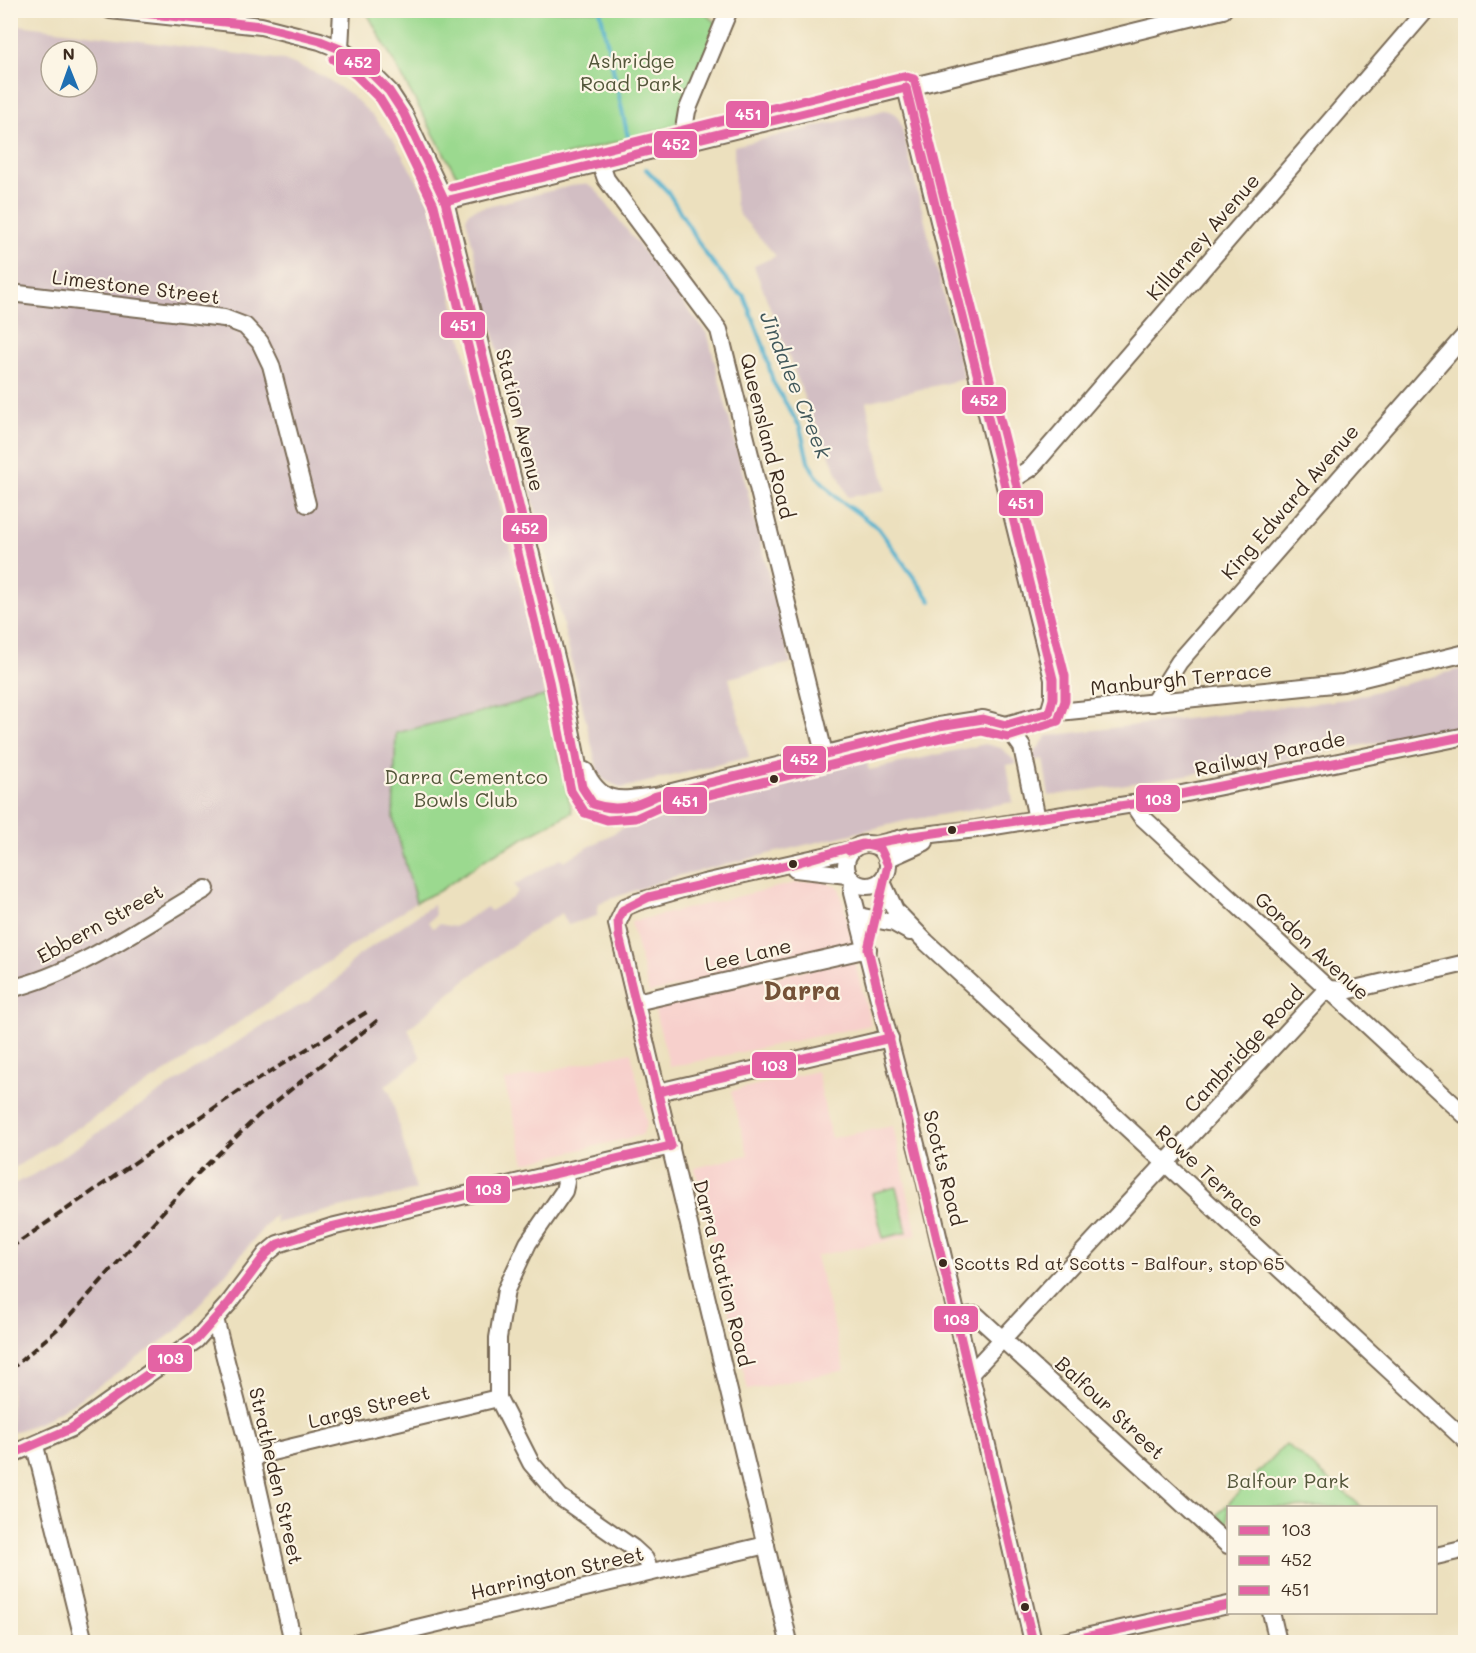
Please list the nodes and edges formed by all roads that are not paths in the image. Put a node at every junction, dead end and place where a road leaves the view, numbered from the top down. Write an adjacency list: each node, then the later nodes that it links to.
1 (110, 10): 6 (street, Station Avenue)
2 (342, 10): 6 (street)
3 (729, 10): 8 (street)
4 (1223, 10): 7 (street)
5 (1426, 10): 13 (street, Killarney Avenue)
6 (340, 49): 10 (street, Station Avenue)
7 (906, 88): 8 (street); 13 (street)
8 (688, 141): 9 (street)
9 (600, 162): 10 (street); 20 (street, Queensland Road)
10 (445, 201): 21 (street, Station Avenue)
11 (10, 293): 14 (street, Limestone Street)
12 (1466, 334): 16 (street, King Edward Avenue)
13 (1006, 484): 17 (street)
14 (307, 504)
15 (1466, 653): 16 (street, Manburgh Terrace)
16 (1154, 704): 17 (street, Manburgh Terrace)
17 (1049, 713): 18 (street, Manburgh Terrace)
18 (1006, 725): 20 (street, Manburgh Terrace); 23 (street)
19 (1466, 736): 22 (street, Railway Parade)
20 (824, 753): 21 (street, Manburgh Terrace)
21 (611, 804)
22 (1134, 804): 23 (street, Railway Parade); 38 (street, Gordon Avenue)
23 (1037, 819): 24 (street, Railway Parade)
24 (975, 829): 25 (street, Railway Parade); 27 (street, Railway Parade)
25 (875, 845): 26 (street); 27 (street)
26 (851, 850): 28 (street); 29 (street)
27 (887, 859): 30 (street)
28 (776, 868): 29 (street); 39 (street, Darra Station Road)
29 (850, 878): 30 (street); 32 (street, Scotts Road)
30 (883, 881): 33 (street, Scotts Road); 34 (street, Rowe Terrace)
31 (206, 889): 37 (street, Ebbern Street)
32 (858, 916): 33 (street, Rowe Terrace); 35 (street, Scotts Road)
33 (875, 919): 34 (street, Rowe Terrace); 35 (street, Scotts Road)
34 (926, 942): 44 (street, Rowe Terrace)
35 (868, 949): 39 (street, Lee Lane); 40 (street, Scotts Road)
36 (1466, 963): 38 (street)
37 (10, 989)
38 (1327, 989): 42 (street, Gordon Avenue); 44 (street, Cambridge Road)
39 (636, 1002): 41 (street, Darra Station Road)
40 (891, 1038): 41 (street); 46 (street, Scotts Road)
41 (658, 1092): 43 (street, Darra Station Road)
42 (1466, 1116)
43 (670, 1146): 45 (street); 56 (street, Darra Station Road)
44 (1166, 1164): 48 (street, Cambridge Road); 51 (street, Rowe Terrace)
45 (564, 1171): 47 (street); 50 (street)
46 (958, 1317): 48 (street, Balfour Street); 49 (street, Scotts Road)
47 (215, 1319): 52 (street); 54 (street, Stratheden Street)
48 (1005, 1340): 49 (street, Cambridge Road); 55 (street, Balfour Street)
49 (970, 1374): 66 (street, Scotts Road)
50 (498, 1398): 54 (street, Largs Street); 59 (street)
51 (1466, 1441)
52 (35, 1446): 53 (street); 62 (street)
53 (10, 1455)
54 (251, 1458): 63 (street, Stratheden Street)
55 (1227, 1544)
56 (766, 1545): 59 (street, Harrington Street); 65 (street, Darra Station Road)
57 (1466, 1549): 58 (street)
58 (1437, 1556)
59 (651, 1572): 64 (street, Harrington Street)
60 (1227, 1605): 67 (street)
61 (1271, 1614): 68 (street)
62 (84, 1642)
63 (293, 1642)
64 (358, 1642)
65 (789, 1642)
66 (1033, 1642)
67 (1063, 1642)
68 (1278, 1642)

